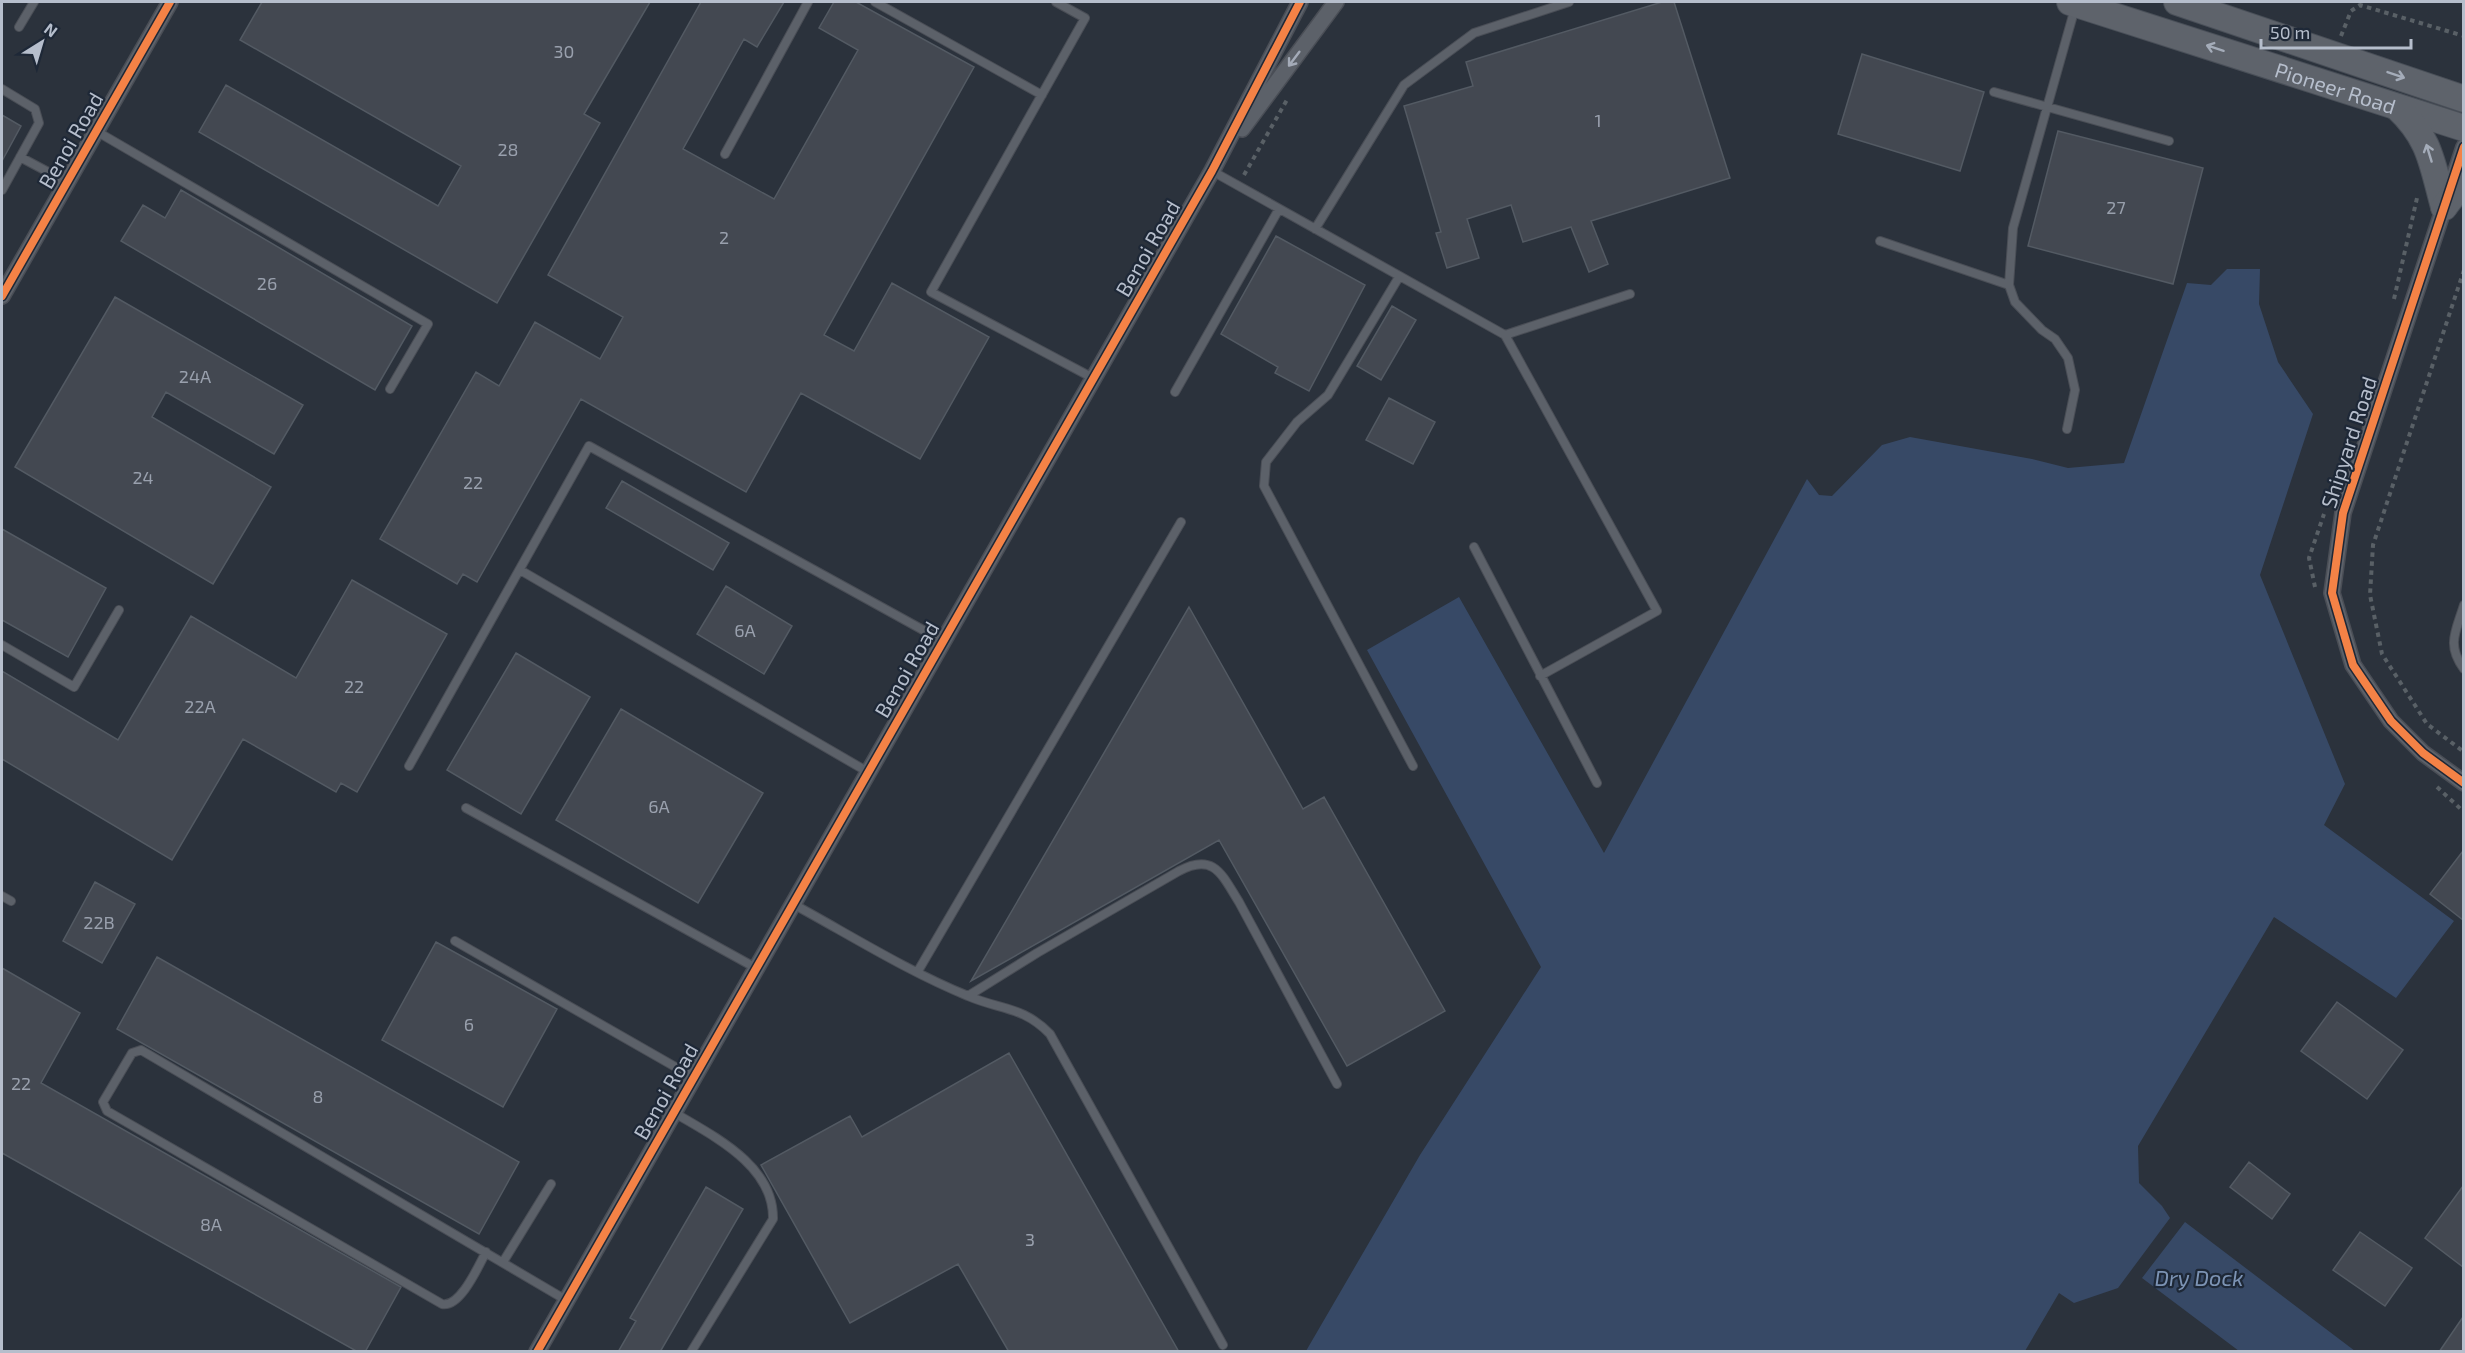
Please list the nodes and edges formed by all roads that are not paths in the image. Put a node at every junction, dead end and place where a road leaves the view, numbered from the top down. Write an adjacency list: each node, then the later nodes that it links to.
1 (33, 2): 11 (lane)
2 (170, 2): 19 (street, Benoi Road)
3 (808, 2): 22 (lane)
4 (875, 2): 14 (lane)
5 (1056, 2): 14 (lane)
6 (1300, 2): 24 (street, Benoi Road)
7 (1336, 2): 24 (street, Benoi Road, one-way to 24)
8 (1569, 2): 30 (lane)
9 (2075, 2): 16 (lane); 17 (main road, Pioneer Road, one-way to 9)
10 (2177, 2): 15 (main road, Pioneer Road, one-way to 15)
11 (19, 27)
12 (2, 89): 23 (lane)
13 (1994, 92): 16 (lane)
14 (1042, 95): 37 (lane)
15 (2463, 99)
16 (2048, 107): 20 (lane); 33 (lane)
17 (2397, 107): 18 (main road, Pioneer Road); 28 (main road, one-way to 17)
18 (2463, 128)
19 (96, 131): 26 (street, Benoi Road); 38 (lane)
20 (2169, 141)
21 (2463, 147): 28 (street, Shipyard Road)
22 (725, 153)
23 (20, 157): 26 (lane); 27 (lane)
24 (1214, 168): 29 (lane); 37 (street, Benoi Road)
25 (2463, 181): 28 (main road)
26 (67, 182): 35 (street, Benoi Road)
27 (2, 190)
28 (2444, 207): 54 (street, Shipyard Road)
29 (1279, 208): 30 (lane); 39 (lane)
30 (1315, 229): 32 (lane)
31 (1880, 241): 33 (lane)
32 (1400, 277): 36 (lane); 51 (lane)
33 (2009, 285): 40 (lane)
34 (1630, 294): 36 (lane)
35 (2, 296)
36 (1505, 335): 49 (lane)
37 (1093, 378): 46 (street, Benoi Road)
38 (390, 389)
39 (1175, 392)
40 (2067, 429)
41 (1181, 522): 61 (lane)
42 (1474, 547): 49 (lane)
43 (520, 570): 46 (lane); 50 (lane); 52 (lane)
44 (2463, 605): 48 (lane)
45 (118, 610): 47 (lane)
46 (943, 641): 52 (street, Benoi Road)
47 (2, 645)
48 (2463, 669)
49 (1540, 676): 53 (lane)
50 (409, 766)
51 (1413, 766)
52 (868, 772): 58 (street, Benoi Road)
53 (1597, 783)
54 (2463, 783)
55 (466, 808): 60 (lane)
56 (2, 896): 57 (lane)
57 (11, 901)
58 (793, 904): 60 (street, Benoi Road); 61 (lane)
59 (455, 941): 63 (lane)
60 (756, 968): 63 (street, Benoi Road)
61 (918, 971): 62 (lane)
62 (968, 996): 64 (lane); 70 (lane)
63 (693, 1077): 65 (street, Benoi Road)
64 (1337, 1084)
65 (673, 1112): 69 (street, Benoi Road); 72 (lane)
66 (551, 1184): 68 (lane)
67 (486, 1252): 67 (lane); 68 (lane)
68 (503, 1262): 69 (lane)
69 (566, 1300): 71 (street, Benoi Road)
70 (1223, 1345)
71 (537, 1352)
72 (691, 1352)

